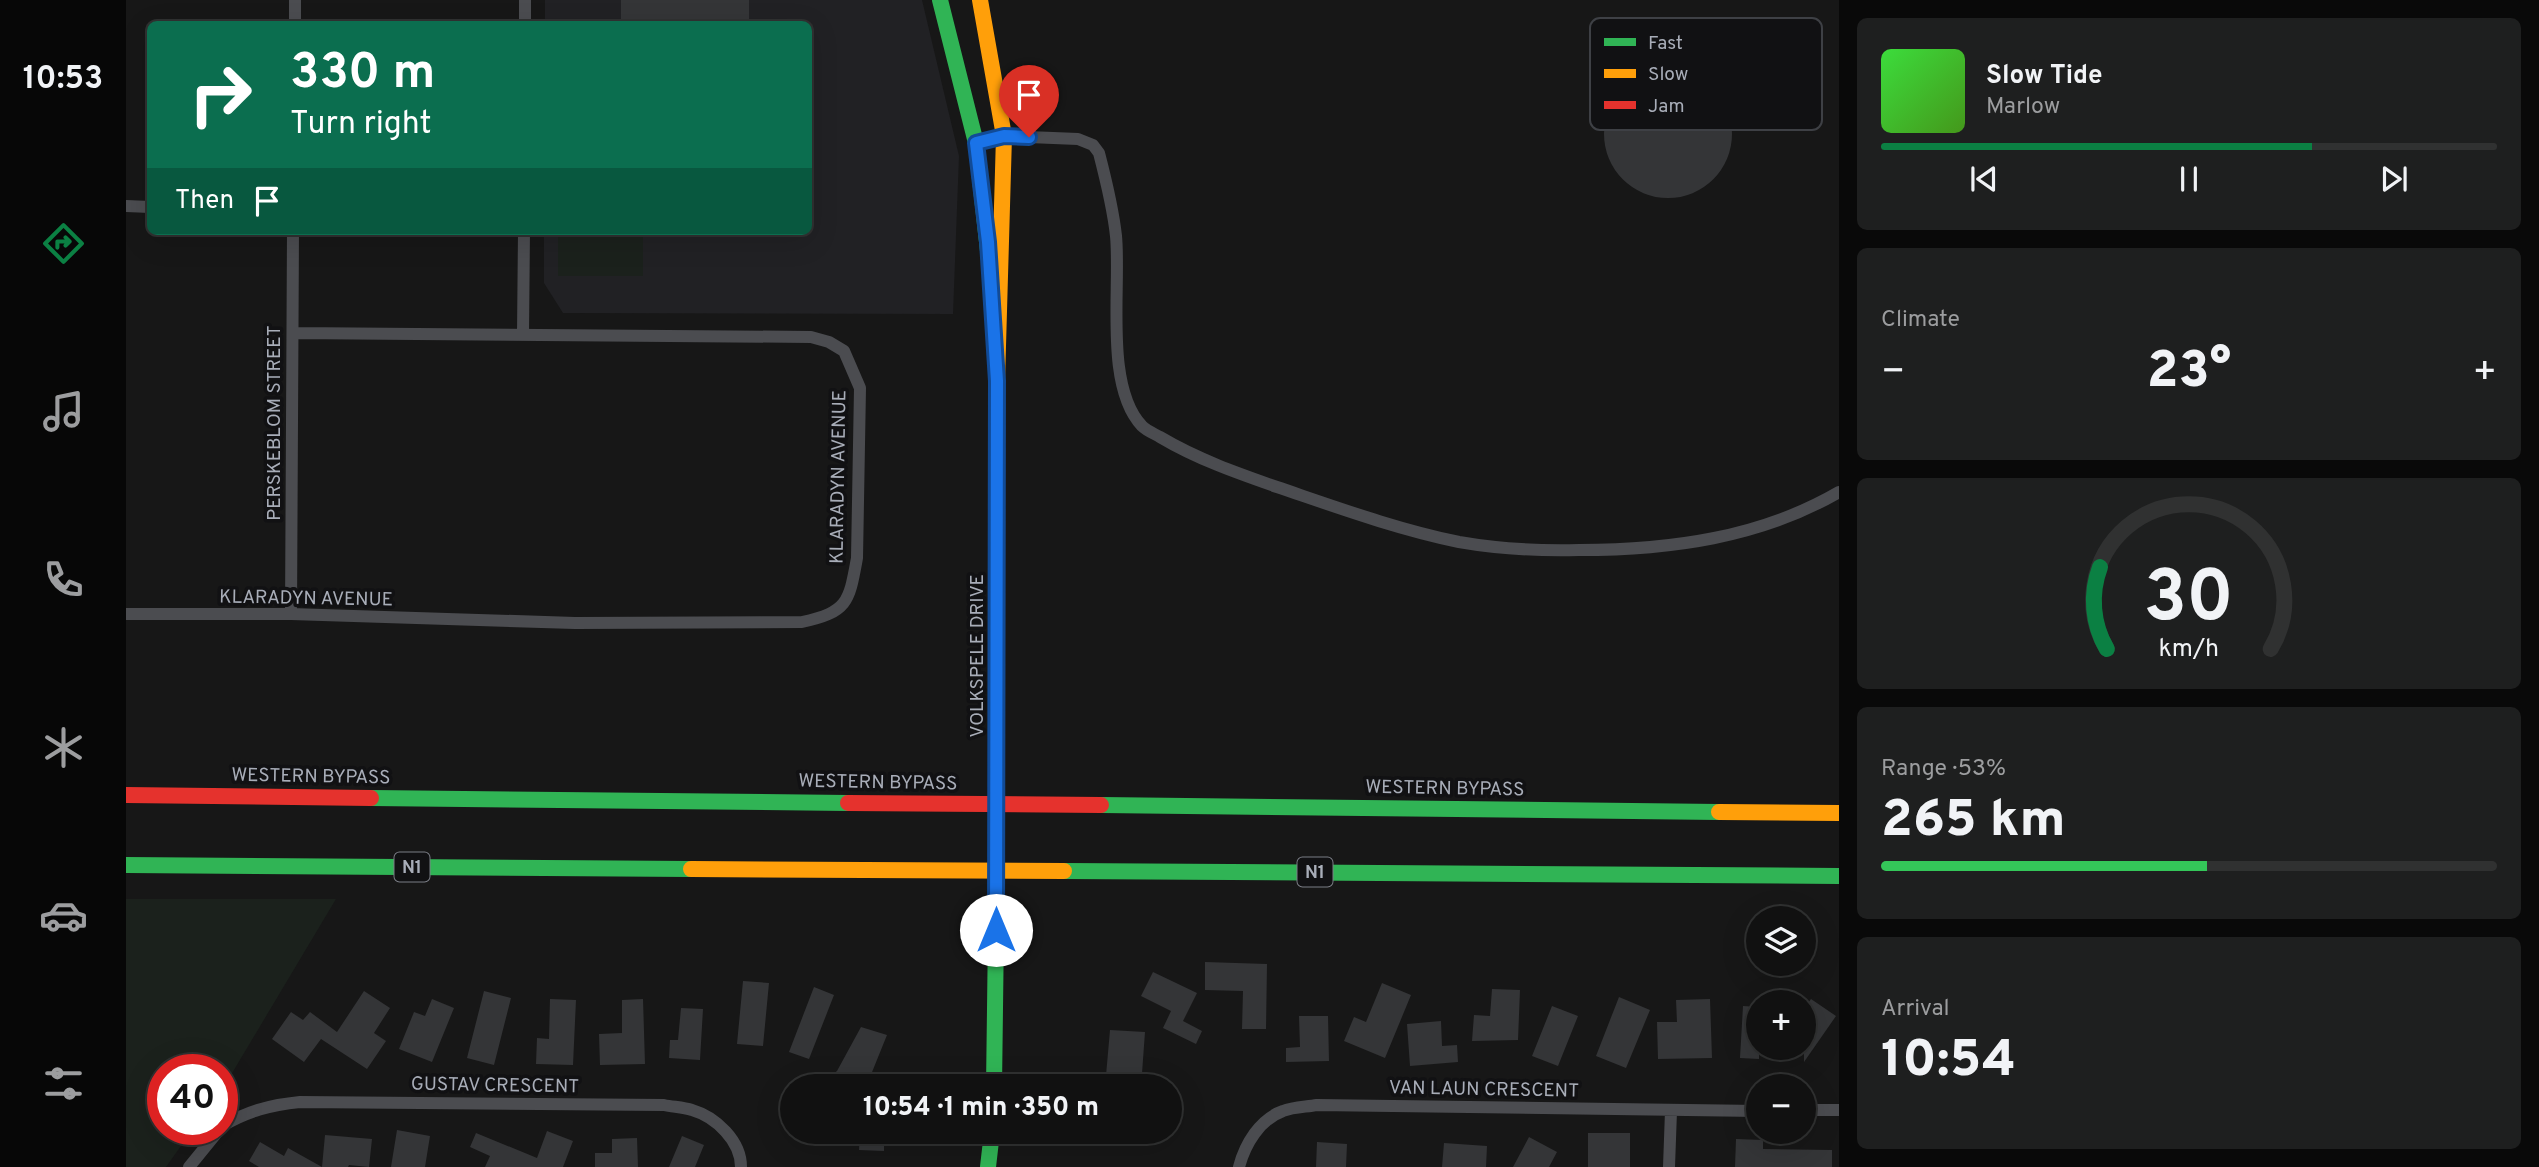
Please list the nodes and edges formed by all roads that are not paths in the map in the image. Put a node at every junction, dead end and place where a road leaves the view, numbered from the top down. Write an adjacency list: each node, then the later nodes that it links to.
1 (295, 0): 5 (street)
2 (525, 0): 6 (street)
3 (940, 0): 8 (main road, VOLKSPELE DRIVE)
4 (980, 0): 7 (main road, VOLKSPELE DRIVE)
5 (295, 21)
6 (525, 21)
7 (1004, 136): 8 (street); 15 (main road, VOLKSPELE DRIVE); 16 (street)
8 (976, 143): 15 (main road, VOLKSPELE DRIVE)
9 (126, 206): 10 (street)
10 (147, 207)
11 (293, 235): 13 (street, PERSKEBLOM STREET)
12 (524, 235): 14 (street)
13 (293, 333): 14 (street, KLARADYN AVENUE); 18 (street, PERSKEBLOM STREET)
14 (523, 334): 18 (street, KLARADYN AVENUE)
15 (997, 381): 23 (main road, VOLKSPELE DRIVE, bridge)
16 (1839, 492)
17 (126, 614): 18 (street, KLARADYN AVENUE)
18 (291, 614)
19 (126, 794): 20 (main road, WESTERN BYPASS)
20 (1839, 813)
21 (126, 865): 22 (main road, N1)
22 (1839, 876)
23 (994, 1074)
24 (1816, 1110): 25 (street)
25 (1839, 1110)
26 (1671, 1111): 27 (street, VAN LAUN CRESCENT); 36 (street, VAN LAUN CRESCENT); 37 (street)
27 (1746, 1111)
28 (238, 1117): 33 (street, GUSTAV CRESCENT)
29 (991, 1144): 34 (main road)
30 (994, 1144): 35 (main road)
31 (207, 1145): 32 (street, GUSTAV CRESCENT)
32 (189, 1167)
33 (741, 1167)
34 (988, 1167)
35 (996, 1167)
36 (1239, 1167)
37 (1669, 1167)

